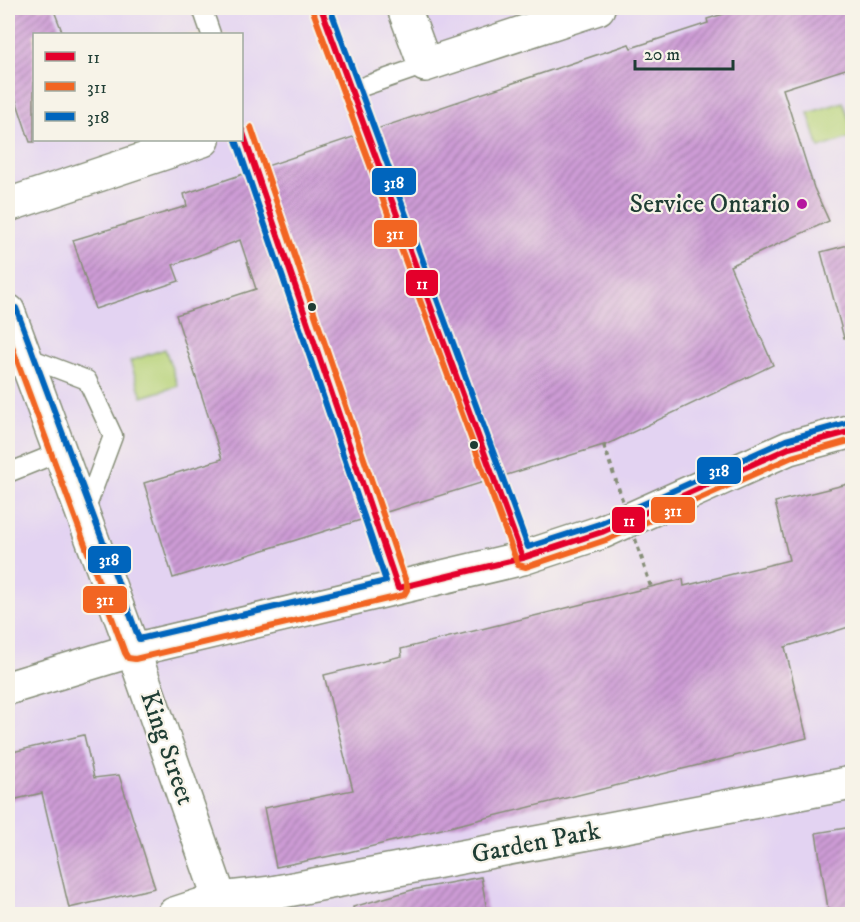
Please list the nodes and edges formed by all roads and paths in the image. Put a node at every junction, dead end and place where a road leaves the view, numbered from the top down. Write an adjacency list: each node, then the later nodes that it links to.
1 (202, 8): 5 (lane)
2 (321, 8): 6 (lane)
3 (404, 8): 6 (street)
4 (598, 8): 6 (street)
5 (211, 33)
6 (425, 65)
7 (200, 141): 8 (street)
8 (8, 205)
9 (8, 311): 10 (street, King Street)
10 (24, 356): 13 (street, King Street); 15 (lane)
11 (852, 430): 17 (street)
12 (604, 445): 16 (path, bridge)
13 (60, 452): 14 (lane); 15 (street, King Street)
14 (8, 473)
15 (83, 515): 17 (street, King Street)
16 (651, 587)
17 (133, 650): 18 (street); 20 (street, King Street)
18 (8, 688)
19 (852, 783): 20 (street, Garden Park)
20 (222, 907): 21 (street, Garden Park)
21 (174, 915)

